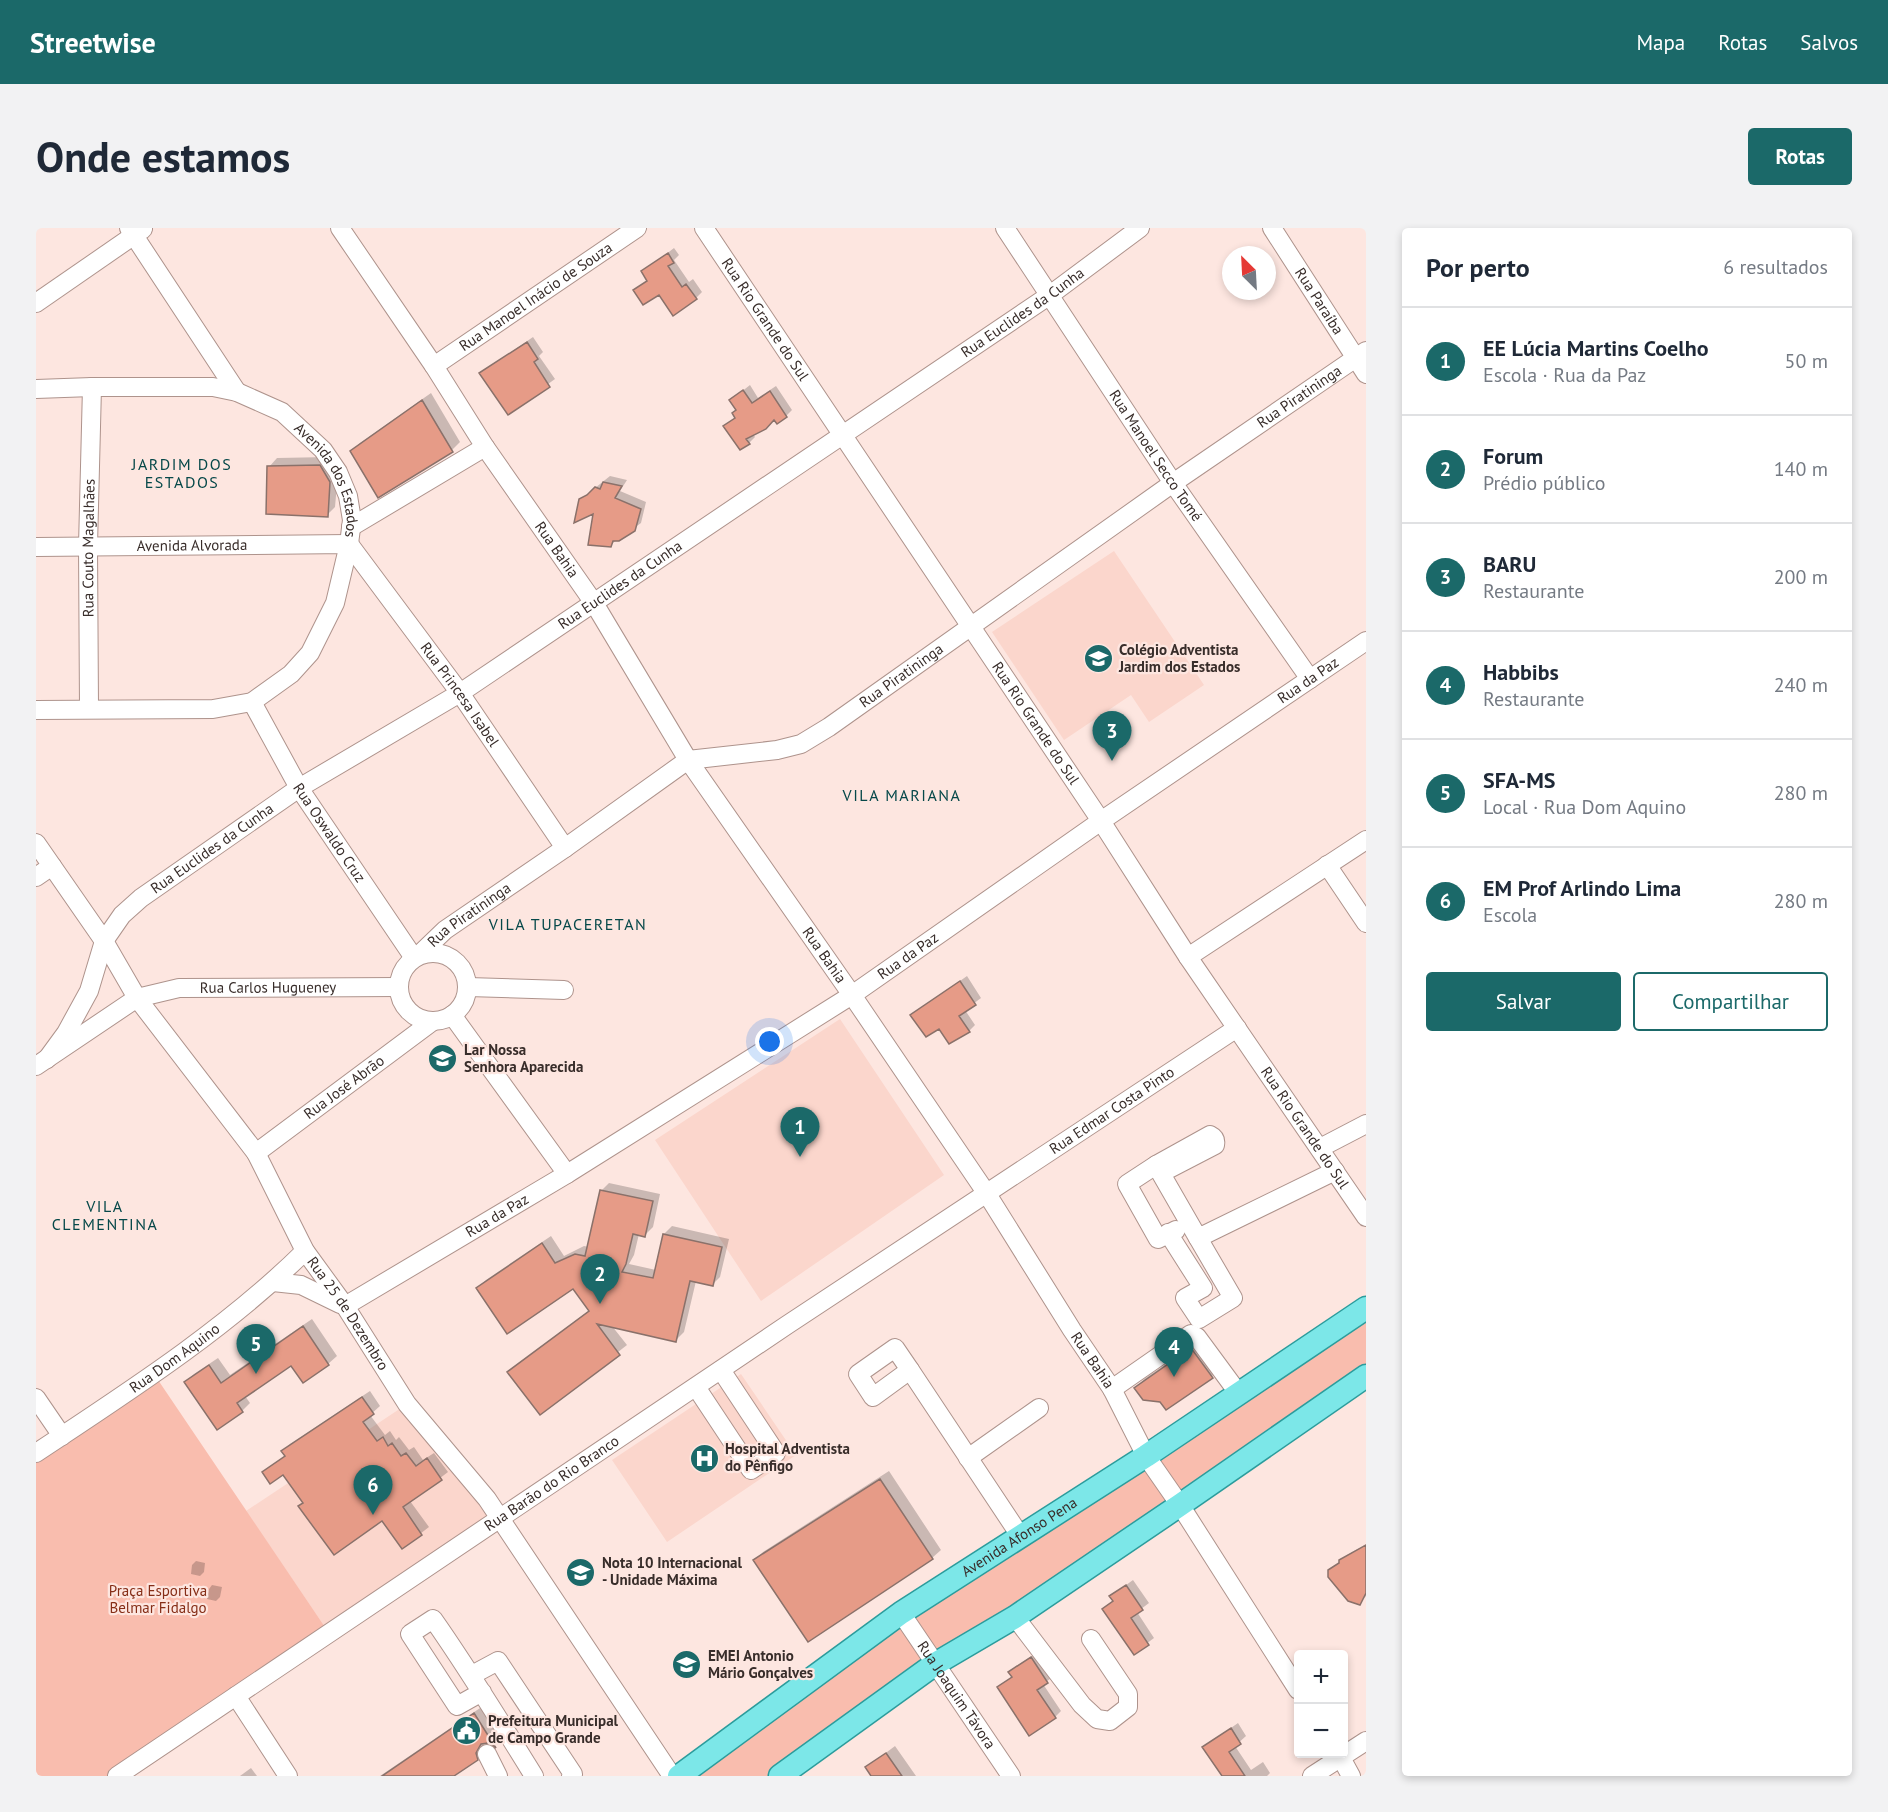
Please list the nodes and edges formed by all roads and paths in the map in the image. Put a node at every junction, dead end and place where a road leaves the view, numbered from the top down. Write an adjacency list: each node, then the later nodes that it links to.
1 (340, 228): 11 (street, Rua Bahia)
2 (637, 228): 11 (street, Rua Manoel Inácio de Souza)
3 (704, 228): 16 (street, Rua Rio Grande do Sul)
4 (1005, 228): 8 (street, Rua Manoel Secco Tomé)
5 (1140, 228): 8 (street, Rua Euclides da Cunha)
6 (1272, 228): 10 (street, Rua Paraíba)
7 (136, 230): 9 (street); 15 (street)
8 (1050, 295): 16 (street, Rua Euclides da Cunha); 18 (street, Rua Manoel Secco Tomé)
9 (36, 303)
10 (1361, 355): 12 (street, Rua Paraíba); 18 (street, Rua Piratininga)
11 (434, 366): 17 (street, Rua Bahia)
12 (1366, 374)
13 (92, 387): 14 (street, Avenida dos Estados); 15 (street, Avenida dos Estados); 20 (street, Rua Couto Magalhães)
14 (36, 389)
15 (237, 392): 19 (street, Avenida dos Estados)
16 (842, 435): 22 (street, Rua Euclides da Cunha); 23 (street, Rua Rio Grande do Sul)
17 (485, 447): 19 (street); 22 (street, Rua Bahia)
18 (1173, 483): 23 (street, Rua Piratininga); 25 (street, Rua Manoel Secco Tomé)
19 (350, 535): 20 (street, Avenida Alvorada); 26 (street, Rua Princesa Isabel); 27 (street, Avenida dos Estados)
20 (88, 546): 21 (street, Avenida Alvorada); 28 (street, Rua Couto Magalhães)
21 (36, 547)
22 (594, 603): 26 (street, Rua Euclides da Cunha); 30 (street, Rua Bahia)
23 (972, 628): 30 (street, Rua Piratininga); 32 (street, Rua Rio Grande do Sul)
24 (1366, 641): 25 (street, Rua da Paz)
25 (1310, 679): 32 (street, Rua da Paz)
26 (460, 693): 31 (street, Rua Euclides da Cunha); 35 (street, Rua Princesa Isabel)
27 (252, 702): 28 (street, Avenida dos Estados); 31 (street, Rua Oswaldo Cruz)
28 (89, 708): 29 (street, Avenida dos Estados)
29 (36, 710)
30 (688, 760): 35 (street, Rua Piratininga); 46 (street, Rua Bahia)
31 (299, 789): 40 (street, Rua Euclides da Cunha); 41 (street, Rua Oswaldo Cruz)
32 (1101, 821): 42 (street, Rua Rio Grande do Sul); 46 (street, Rua da Paz)
33 (1366, 840): 36 (street)
34 (36, 843): 37 (street, Rua 25 de Dezembro)
35 (565, 848): 41 (street, Rua Piratininga)
36 (1327, 865): 39 (street); 42 (street)
37 (52, 866): 38 (street); 40 (street, Rua 25 de Dezembro)
38 (36, 878)
39 (1366, 923)
40 (104, 941): 47 (street, Rua 25 de Dezembro); 51 (street, Rua Euclides da Cunha)
41 (417, 956): 43 (street); 44 (street)
42 (1188, 957): 50 (street, Rua Rio Grande do Sul)
43 (398, 987): 47 (street, Rua Carlos Hugueney); 49 (street)
44 (468, 987): 45 (street); 48 (street)
45 (564, 990)
46 (852, 995): 56 (street, Rua da Paz); 57 (street, Rua Bahia)
47 (137, 998): 51 (street); 54 (street, Rua 25 de Dezembro)
48 (452, 1015): 49 (street); 56 (street)
49 (433, 1022): 54 (street, Rua José Abrão)
50 (1237, 1028): 53 (street, Rua Rio Grande do Sul); 57 (street, Rua Edmar Costa Pinto)
51 (41, 1063)
52 (1366, 1124): 53 (street)
53 (1320, 1148): 55 (street, Rua Rio Grande do Sul)
54 (256, 1153): 61 (street, Rua 25 de Dezembro)
55 (1335, 1171): 58 (street, Rua Rio Grande do Sul); 59 (street)
56 (567, 1174): 63 (street, Rua da Paz)
57 (987, 1194): 65 (street, Rua Barão do Rio Branco); 69 (street, Rua Bahia)
58 (1366, 1217)
59 (1194, 1230): 60 (street); 60 (street); 60 (street)
60 (1168, 1233)
61 (305, 1251): 62 (street, Rua Dom Aquino); 63 (street, Rua 25 de Dezembro)
62 (273, 1282): 63 (street); 73 (street, Rua Dom Aquino)
63 (345, 1306): 78 (street, Rua 25 de Dezembro)
64 (1366, 1308): 70 (main road, Avenida Afonso Pena)
65 (721, 1370): 68 (street, Rua Barão do Rio Branco); 68 (street)
66 (910, 1370): 76 (street)
67 (1366, 1376): 77 (main road)
68 (696, 1387): 78 (street, Rua Barão do Rio Branco)
69 (1112, 1389): 70 (street); 75 (street, Rua Bahia)
70 (1239, 1394): 75 (main road, Avenida Afonso Pena)
71 (36, 1398): 73 (street)
72 (1039, 1408): 76 (street)
73 (62, 1436): 74 (street, Rua Dom Aquino)
74 (36, 1453)
75 (1146, 1456): 77 (street, Rua Bahia); 79 (main road, Avenida Afonso Pena)
76 (968, 1458): 79 (street)
77 (1180, 1505): 81 (main road); 85 (street, Rua Bahia)
78 (500, 1519): 87 (street, Rua Barão do Rio Branco); 98 (street, Rua 25 de Dezembro)
79 (1021, 1537): 80 (main road, Avenida Afonso Pena)
80 (902, 1613): 83 (street, Rua Joaquim Távora); 99 (main road, Avenida Afonso Pena)
81 (1015, 1617): 82 (street); 83 (main road)
82 (1091, 1640)
83 (935, 1664): 100 (main road); 101 (street, Rua Joaquim Távora)
84 (472, 1675): 86 (street); 86 (street); 97 (street)
85 (1294, 1682)
86 (483, 1692): 96 (street)
87 (236, 1696): 93 (street, Rua Barão do Rio Branco); 94 (street)
88 (1366, 1741): 89 (street)
89 (1348, 1751)
90 (487, 1754): 95 (street)
91 (1336, 1758): 102 (street)
92 (1342, 1758): 103 (street)
93 (117, 1776)
94 (288, 1776)
95 (498, 1776)
96 (534, 1776)
97 (571, 1776)
98 (672, 1776)
99 (679, 1776)
100 (780, 1776)
101 (1011, 1776)
102 (1312, 1776)
103 (1351, 1776)

